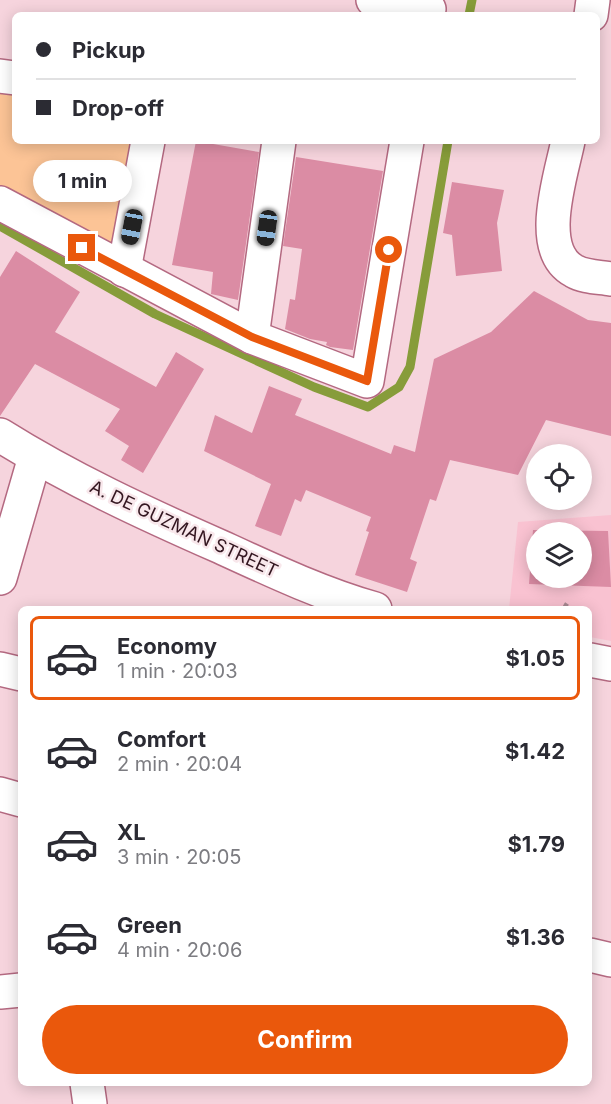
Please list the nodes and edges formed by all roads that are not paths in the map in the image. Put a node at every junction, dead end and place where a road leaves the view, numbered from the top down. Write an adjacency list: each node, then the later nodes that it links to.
1 (373, 0): 2 (street)
2 (429, 8)
3 (147, 144): 8 (street)
4 (279, 144): 10 (street)
5 (406, 144): 10 (street)
6 (567, 144): 9 (street)
7 (0, 203): 8 (street)
8 (124, 270): 10 (street)
9 (611, 279)
10 (252, 337)
11 (0, 435): 12 (street, A. DE GUZMAN STREET)
12 (35, 457): 13 (street); 14 (street, A. DE GUZMAN STREET)
13 (0, 578)
14 (364, 606)
15 (592, 660): 16 (street)
16 (611, 664)
17 (0, 669): 18 (street)
18 (18, 673)
19 (0, 794): 20 (street)
20 (18, 799)
21 (592, 955): 22 (street)
22 (611, 960)
23 (18, 990): 24 (street)
24 (0, 992)
25 (87, 1086): 26 (street)
26 (90, 1104)

